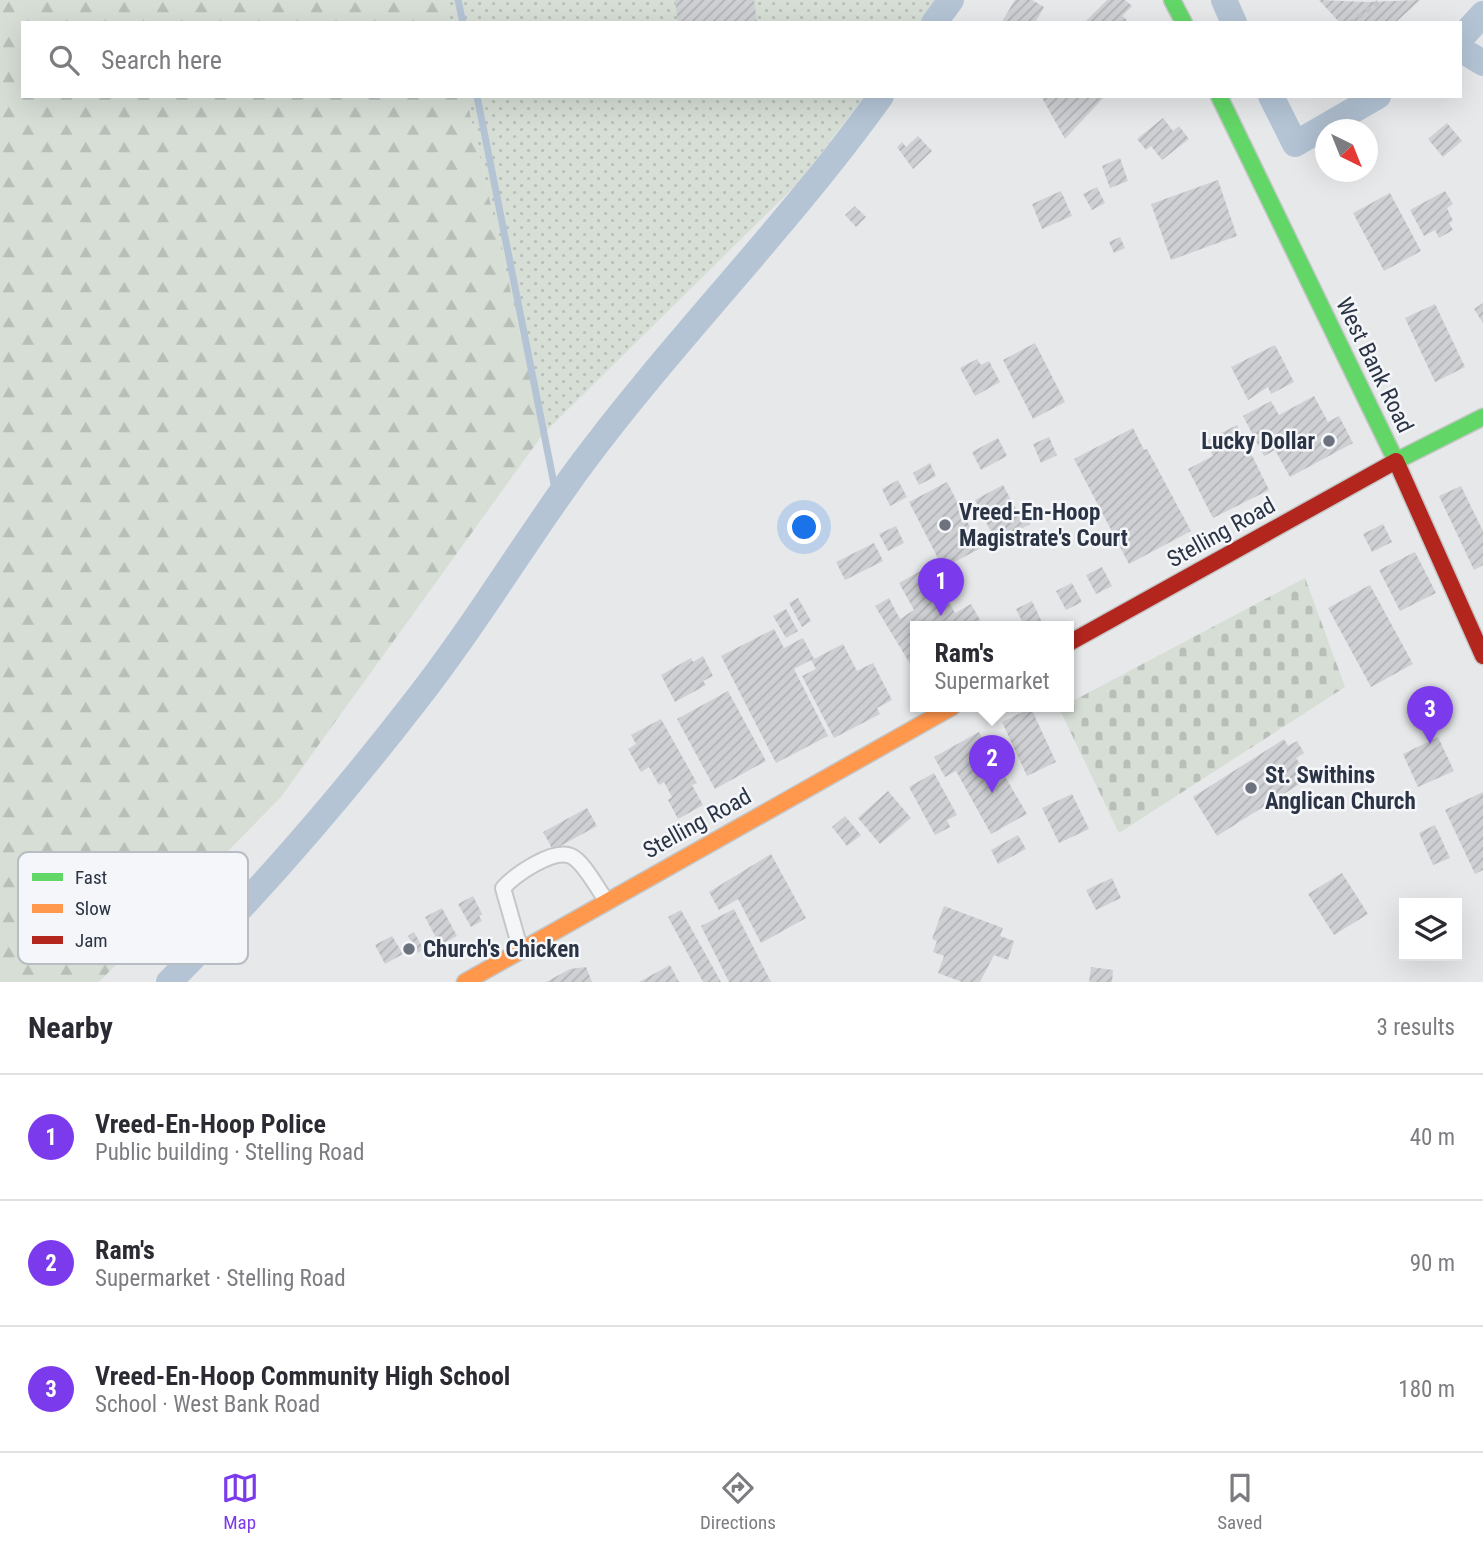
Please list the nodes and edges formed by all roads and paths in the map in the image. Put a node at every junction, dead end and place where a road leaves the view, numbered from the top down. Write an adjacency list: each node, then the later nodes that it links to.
1 (1172, 0): 3 (street)
2 (1381, 0): 4 (path)
3 (1183, 21)
4 (1353, 21)
5 (1221, 98): 7 (street, West Bank Road)
6 (1483, 416): 7 (street, Stelling Road)
7 (1396, 461): 8 (street, Stelling Road); 9 (street, West Bank Road)
8 (1074, 640)
9 (1483, 656)
10 (943, 712): 11 (street, Stelling Road)
11 (606, 900): 12 (street, Stelling Road); 12 (lane)
12 (521, 949): 13 (street, Stelling Road)
13 (465, 982)

